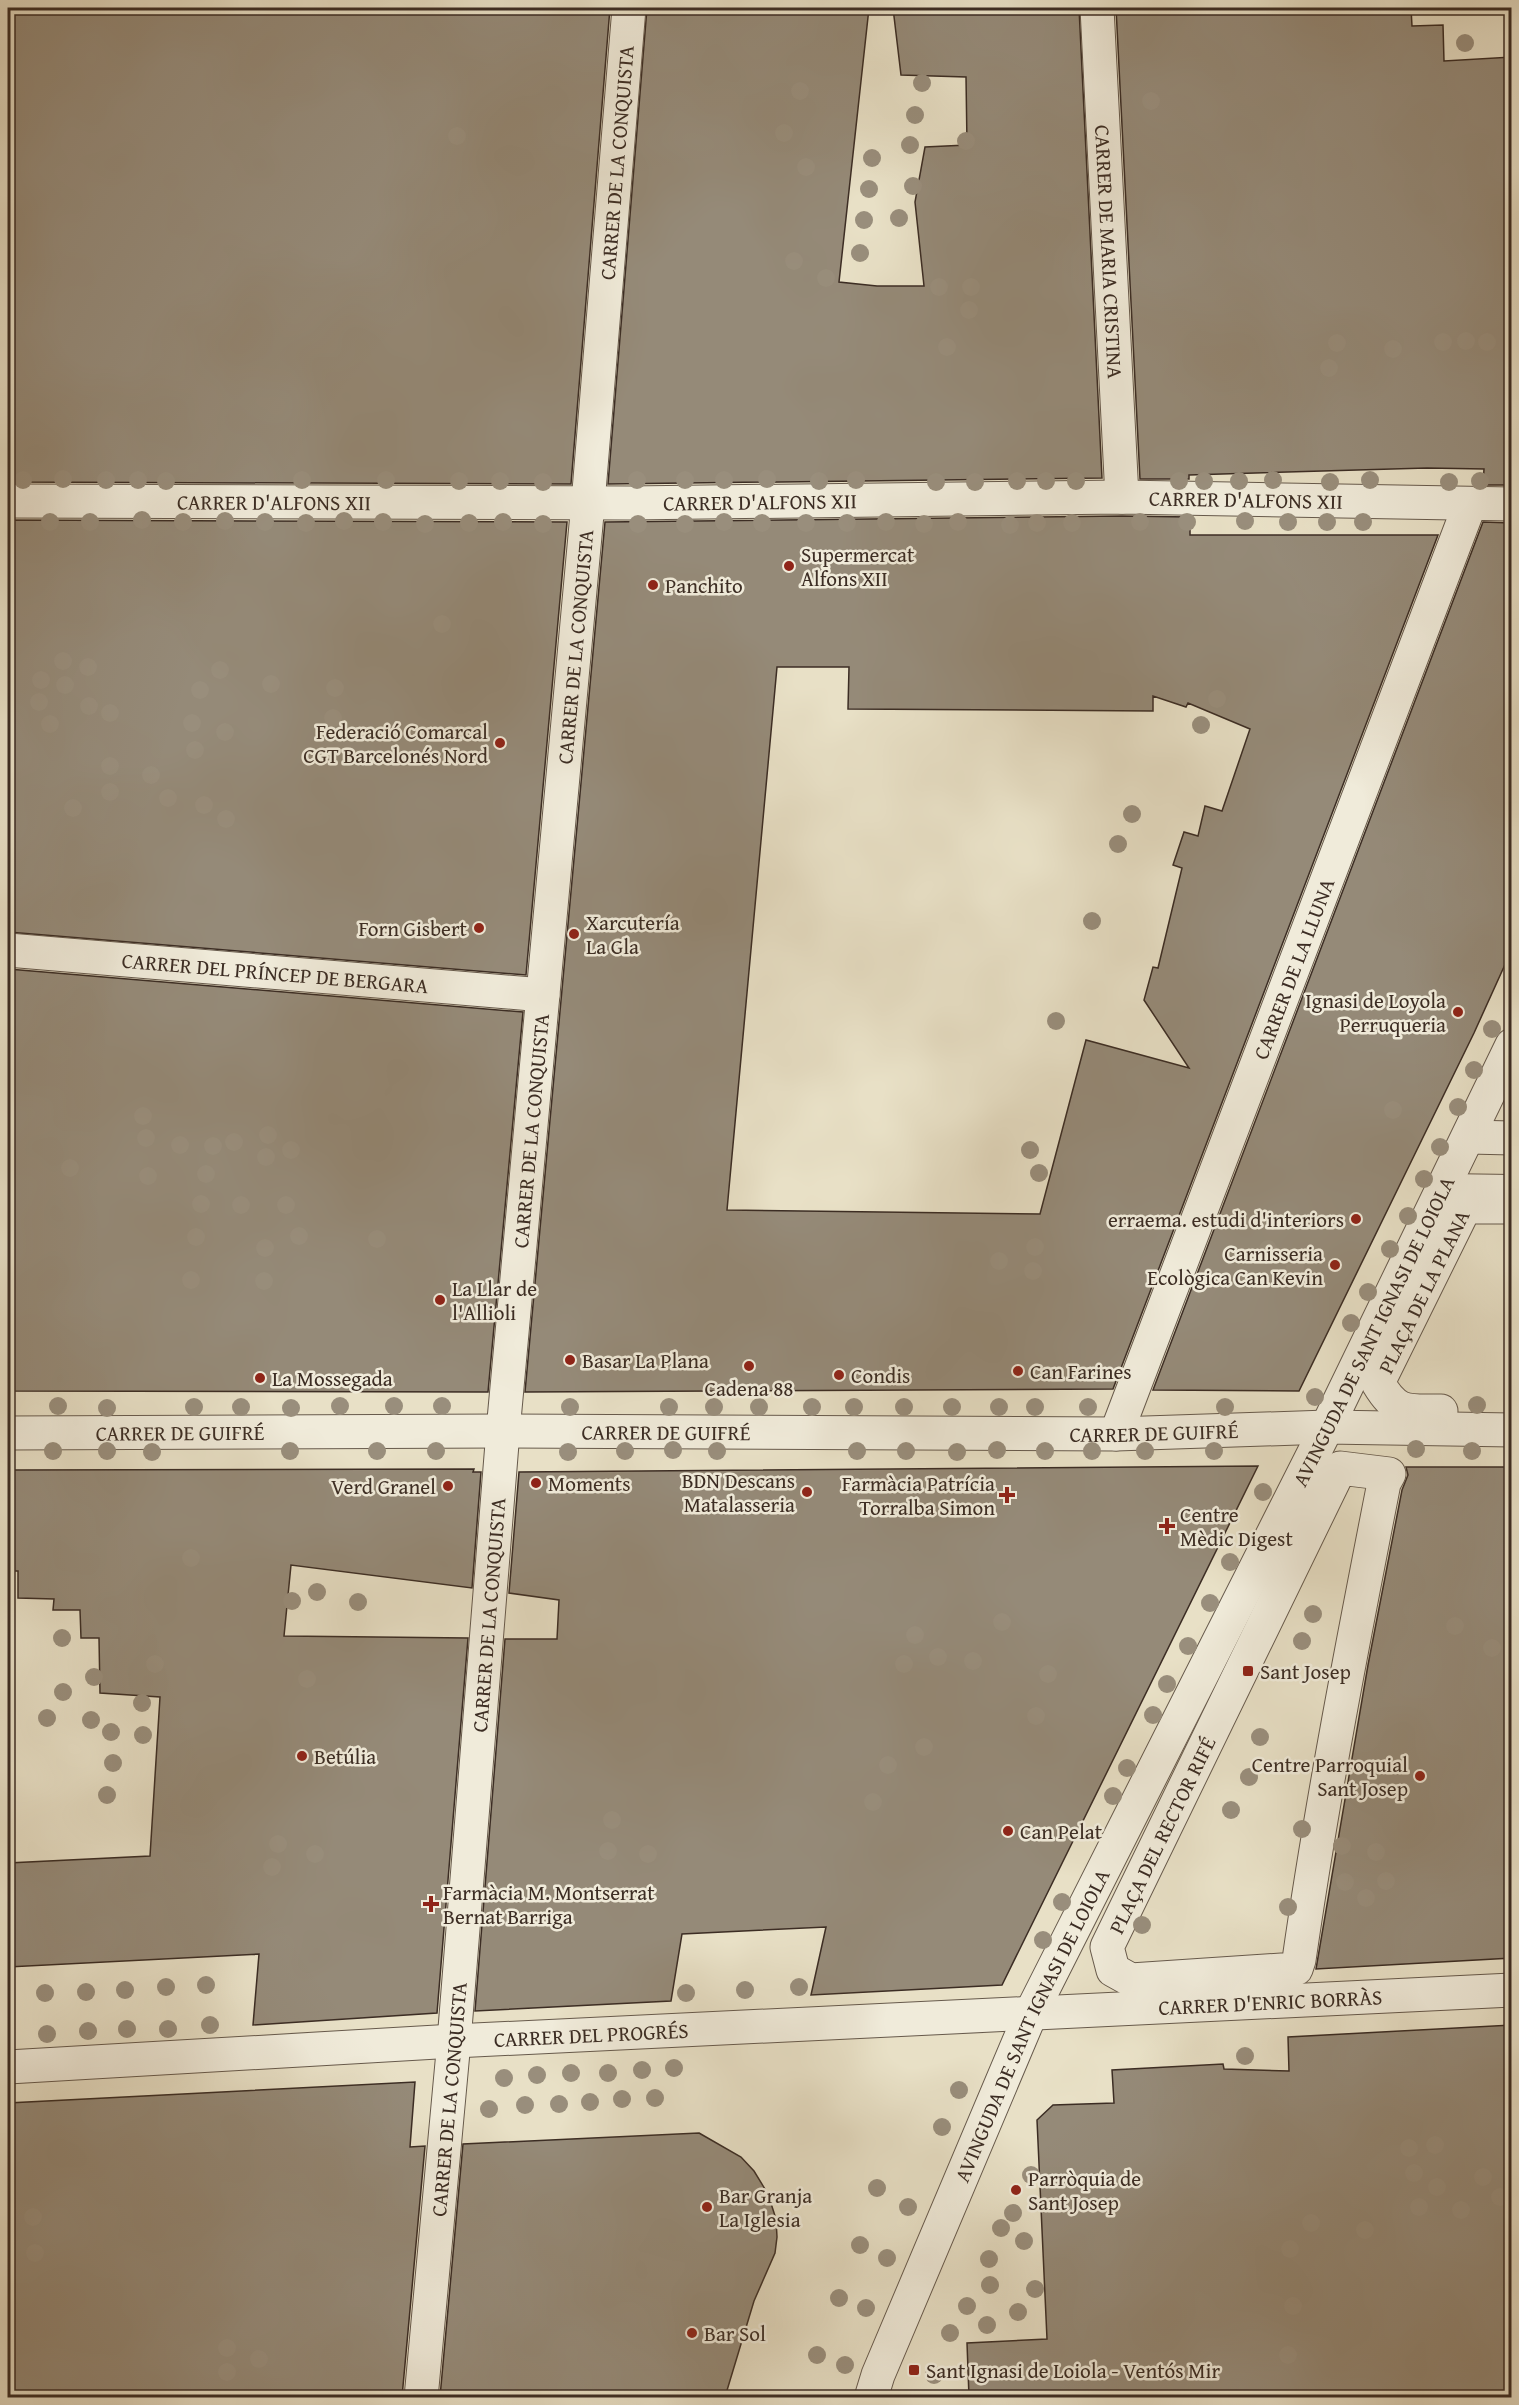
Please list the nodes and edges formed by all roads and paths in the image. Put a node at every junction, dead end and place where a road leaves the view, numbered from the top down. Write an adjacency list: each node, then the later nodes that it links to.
1 (629, 8): 5 (street, CARRER DE LA CONQUISTA)
2 (1097, 8): 3 (street, CARRER DE MARIA CRISTINA)
3 (1122, 497): 5 (street, CARRER D'ALFONS XII); 6 (street, CARRER D'ALFONS XII)
4 (8, 501): 5 (street, CARRER D'ALFONS XII)
5 (588, 503): 9 (street, CARRER DE LA CONQUISTA)
6 (1470, 504): 7 (street, CARRER D'ALFONS XII); 21 (street, CARRER DE LA LLUNA)
7 (1512, 504)
8 (8, 950): 9 (street, CARRER DEL PRÍNCEP DE BERGARA)
9 (543, 995): 19 (street, CARRER DE LA CONQUISTA)
10 (1512, 1045): 11 (street, AVINGUDA DE SANT IGNASI DE LOIOLA)
11 (1469, 1137): 12 (street); 13 (street, AVINGUDA DE SANT IGNASI DE LOIOLA)
12 (1512, 1138)
13 (1444, 1184): 14 (lane); 17 (street, AVINGUDA DE SANT IGNASI DE LOIOLA)
14 (1512, 1185)
15 (1512, 1207): 16 (street, PLAÇA DE LA PLANA)
16 (1512, 1410)
17 (1327, 1427): 18 (street, CARRER DE GUIFRÉ); 21 (street, CARRER DE GUIFRÉ); 24 (street, AVINGUDA DE SANT IGNASI DE LOIOLA)
18 (1512, 1430)
19 (503, 1431): 20 (street, CARRER DE GUIFRÉ); 21 (street, CARRER DE GUIFRÉ); 25 (street, CARRER DE LA CONQUISTA)
20 (8, 1433)
21 (1116, 1434)
22 (1384, 1483): 22 (street, PLAÇA DEL RECTOR RIFÉ)
23 (1512, 1990): 24 (street, CARRER D'ENRIC BORRÀS)
24 (1031, 2013): 25 (street, CARRER DEL PROGRÉS); 28 (street, AVINGUDA DE SANT IGNASI DE LOIOLA)
25 (454, 2041): 26 (street, CARRER DEL PROGRÉS); 27 (street, CARRER DE LA CONQUISTA)
26 (8, 2067)
27 (421, 2397)
28 (872, 2397)

